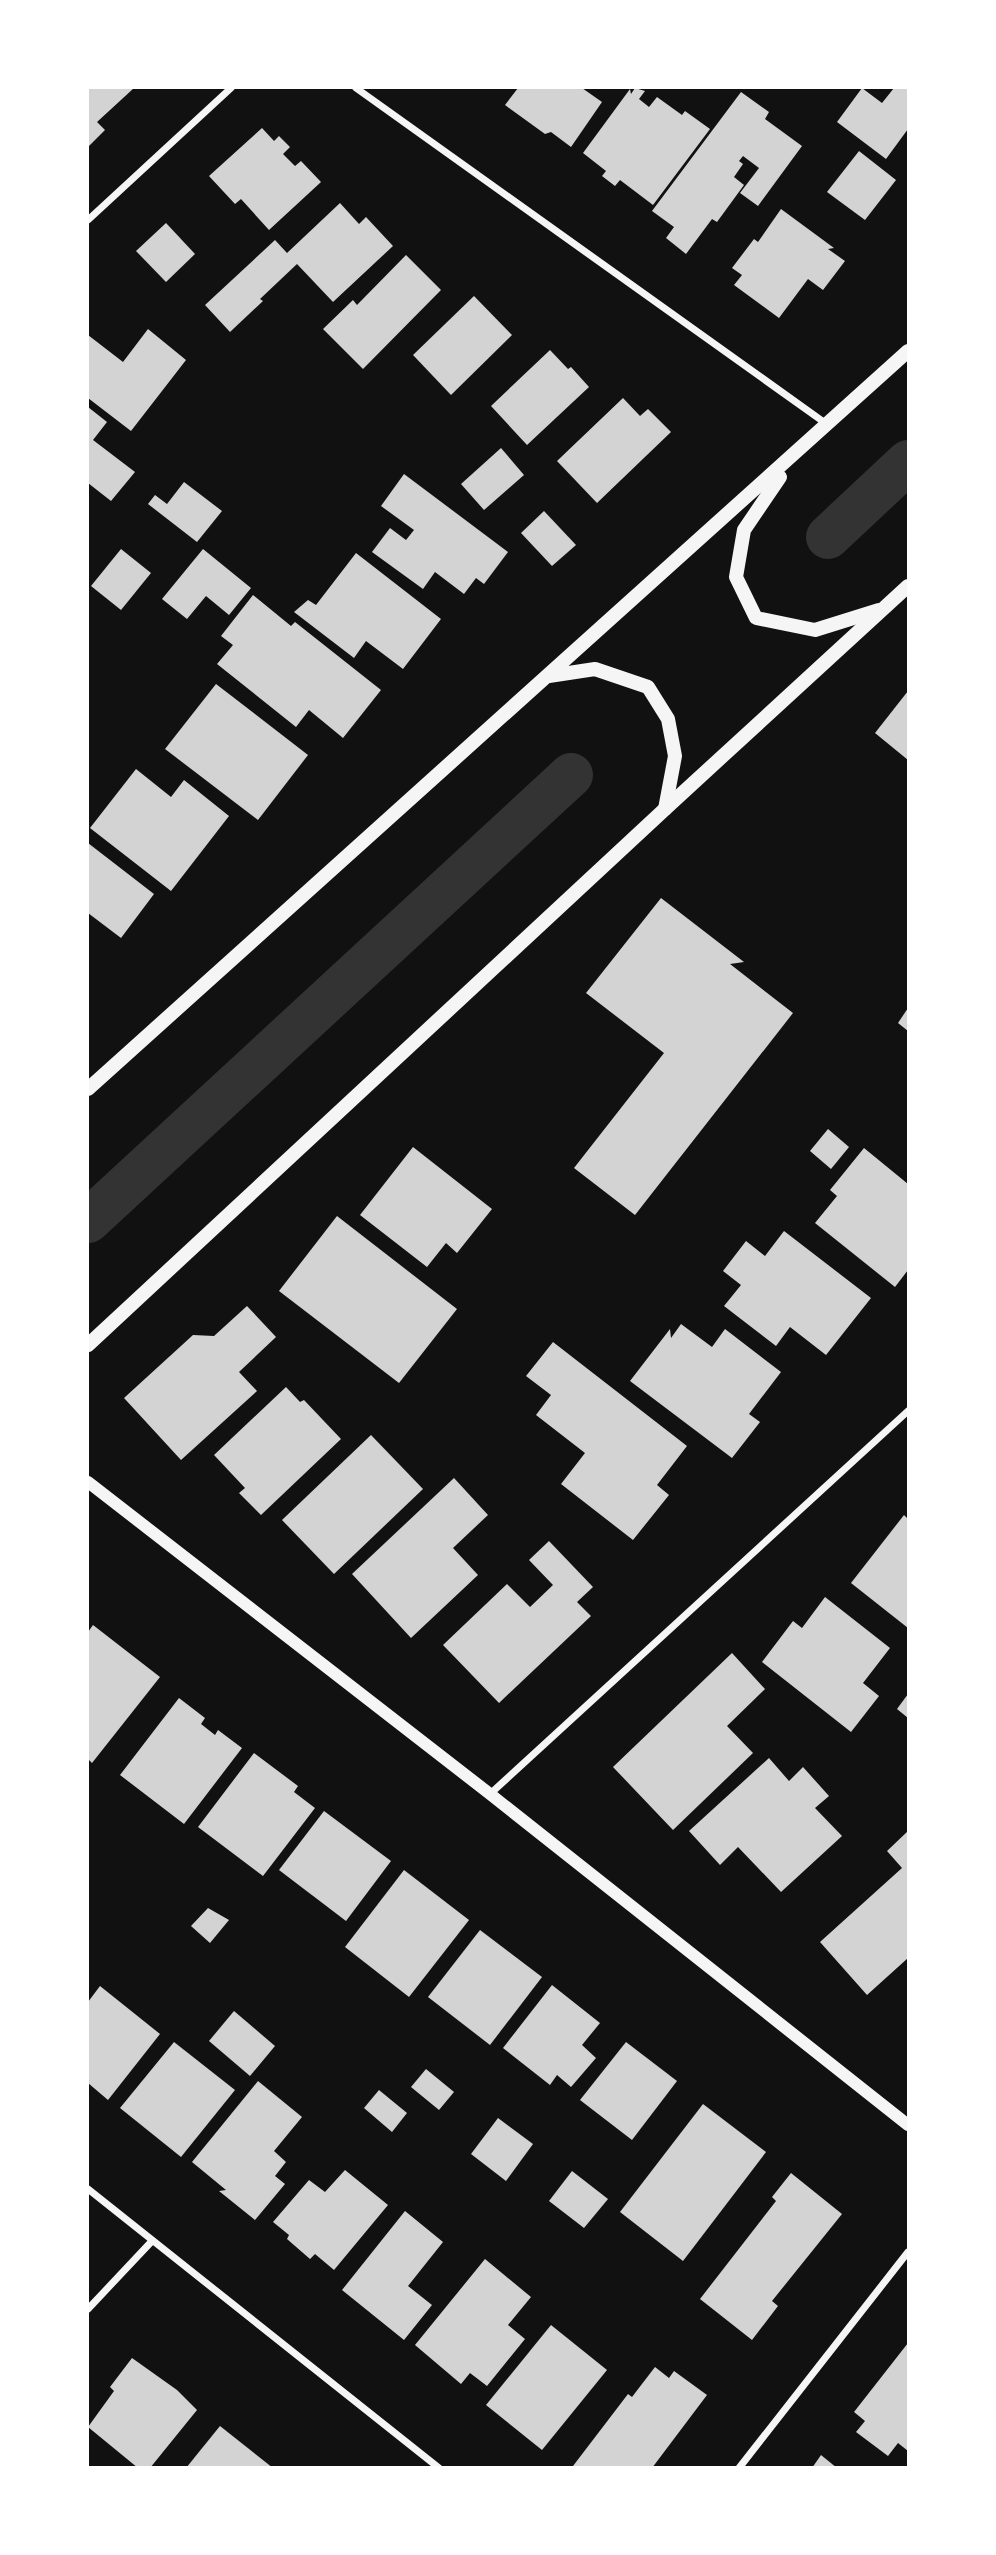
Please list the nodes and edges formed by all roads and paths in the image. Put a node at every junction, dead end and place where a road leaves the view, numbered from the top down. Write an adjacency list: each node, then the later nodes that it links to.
1 (231, 88): 3 (street)
2 (356, 88): 5 (street)
3 (88, 220)
4 (908, 351): 5 (main road)
5 (829, 425): 6 (main road)
6 (794, 456): 8 (main road); 9 (main road)
7 (908, 586): 8 (main road)
8 (883, 609): 10 (main road)
9 (549, 676): 10 (main road); 11 (main road)
10 (665, 809): 12 (main road)
11 (88, 1089)
12 (115, 1320): 13 (main road); 14 (main road)
13 (88, 1329)
14 (88, 1345)
15 (908, 1411): 17 (street)
16 (88, 1482): 17 (street)
17 (490, 1794): 18 (street)
18 (908, 2125)
19 (88, 2189): 20 (street)
20 (152, 2241): 22 (street); 23 (street)
21 (908, 2252): 24 (street)
22 (88, 2309)
23 (439, 2468)
24 (739, 2468)

